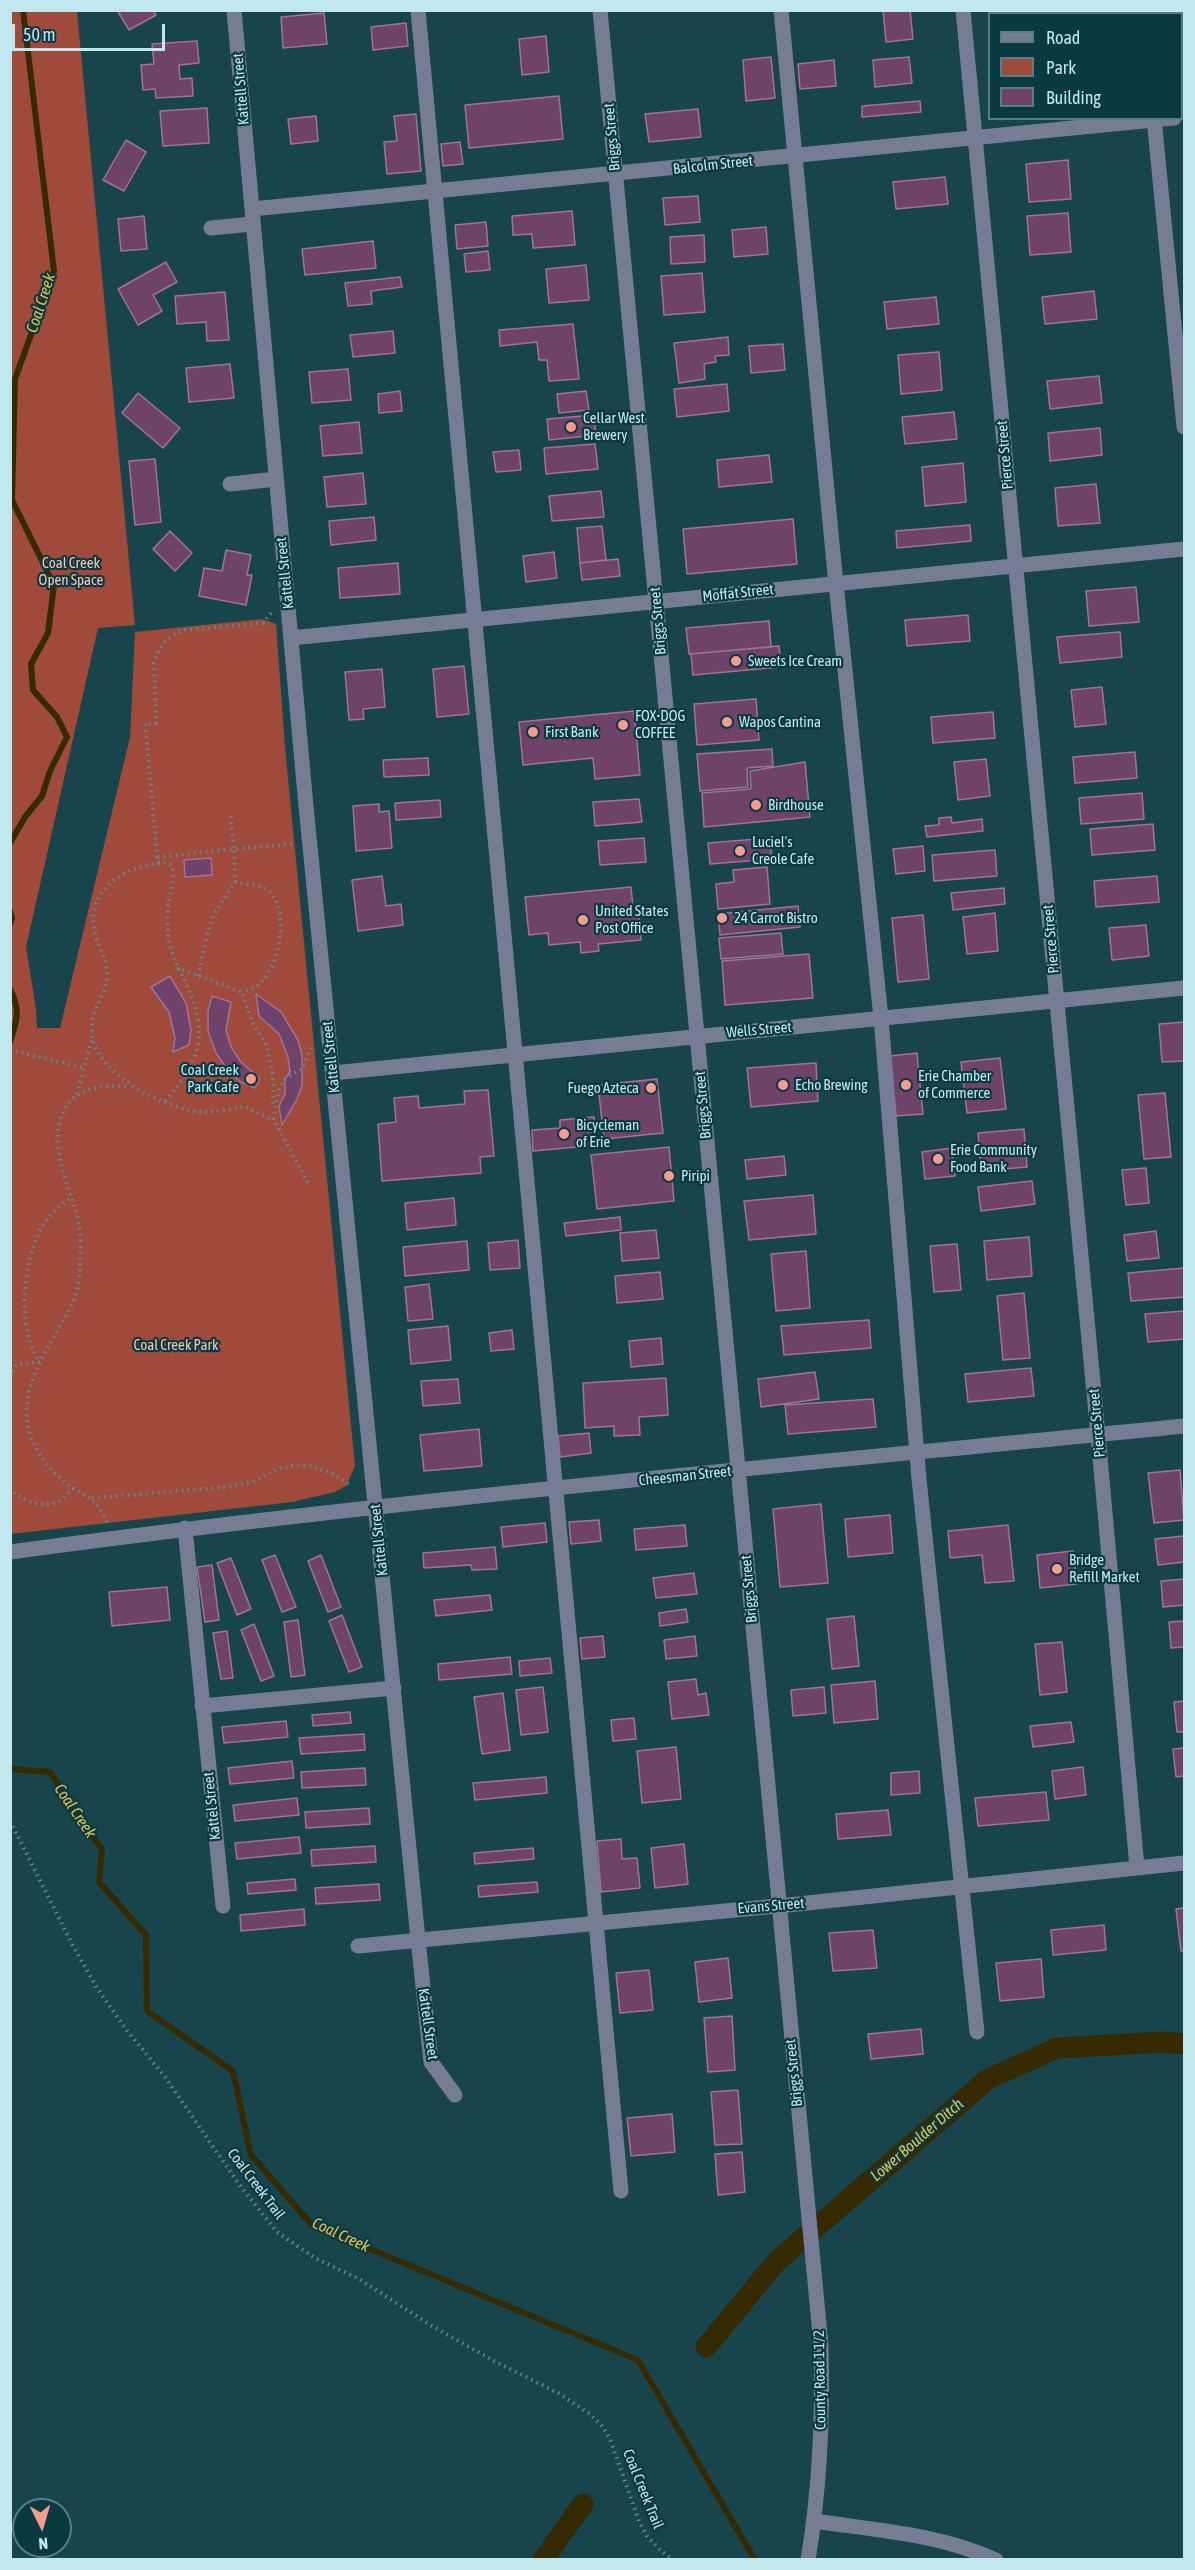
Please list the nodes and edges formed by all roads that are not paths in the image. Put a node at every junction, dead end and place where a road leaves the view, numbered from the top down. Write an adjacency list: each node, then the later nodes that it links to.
1 (234, 10): 11 (street, Kattell Street)
2 (418, 10): 10 (street)
3 (600, 10): 9 (street, Briggs Street)
4 (781, 10): 8 (street)
5 (963, 10): 7 (street, Pierce Street)
6 (1154, 120): 7 (street, Balcolm Street); 13 (street)
7 (975, 140): 8 (street, Balcolm Street); 17 (street, Pierce Street)
8 (795, 157): 9 (street, Balcolm Street); 18 (street)
9 (615, 174): 10 (street, Balcolm Street); 19 (street, Briggs Street)
10 (434, 192): 11 (street, Balcolm Street); 20 (street)
11 (252, 216): 12 (street, Balcolm Street); 14 (street, Kattell Street)
12 (211, 228)
13 (1185, 427)
14 (276, 479): 15 (street); 21 (street, Kattell Street)
15 (230, 484)
16 (1185, 549): 17 (street, Moffat Street)
17 (1016, 565): 18 (street, Moffat Street); 23 (street, Pierce Street)
18 (837, 584): 19 (street, Moffat Street); 24 (street)
19 (656, 601): 20 (street, Moffat Street); 25 (street, Briggs Street)
20 (474, 620): 21 (street, Moffat Street); 26 (street)
21 (291, 638): 27 (street, Kattell Street)
22 (1185, 988): 23 (street, Wells Street)
23 (1057, 1001): 24 (street, Wells Street); 29 (street, Pierce Street)
24 (881, 1018): 25 (street, Wells Street); 30 (street)
25 (697, 1036): 26 (street, Wells Street); 31 (street, Briggs Street)
26 (515, 1053): 27 (street, Wells Street); 32 (street)
27 (333, 1073): 33 (street, Kattell Street)
28 (1185, 1426): 29 (street, Cheesman Street)
29 (1098, 1435): 30 (street, Cheesman Street); 39 (street, Pierce Street)
30 (918, 1453): 31 (street, Cheesman Street); 40 (street)
31 (737, 1470): 32 (street, Cheesman Street); 41 (street, Briggs Street)
32 (556, 1489): 33 (street, Cheesman Street); 43 (street)
33 (376, 1508): 34 (street, Cheesman Street); 36 (street, Kattell Street)
34 (185, 1528): 35 (street, Cheesman Street); 37 (street, Kattel Street)
35 (10, 1552)
36 (394, 1688): 37 (street); 44 (street, Kattell Street)
37 (202, 1706): 42 (street, Kattel Street)
38 (1185, 1863): 39 (street, Evans Street)
39 (1137, 1868): 40 (street, Evans Street)
40 (962, 1887): 41 (street, Evans Street); 46 (street)
41 (778, 1905): 43 (street, Evans Street); 49 (street, Briggs Street)
42 (223, 1906)
43 (597, 1922): 44 (street, Evans Street); 48 (street)
44 (418, 1939): 45 (street, Evans Street); 47 (street, Kattell Street)
45 (358, 1946)
46 (977, 2032)
47 (455, 2095)
48 (621, 2191)
49 (807, 2200): 50 (street, County Road 1 1/2)
50 (814, 2521): 51 (street, County Road 1 1/2); 52 (street)
51 (808, 2559)
52 (996, 2559)

